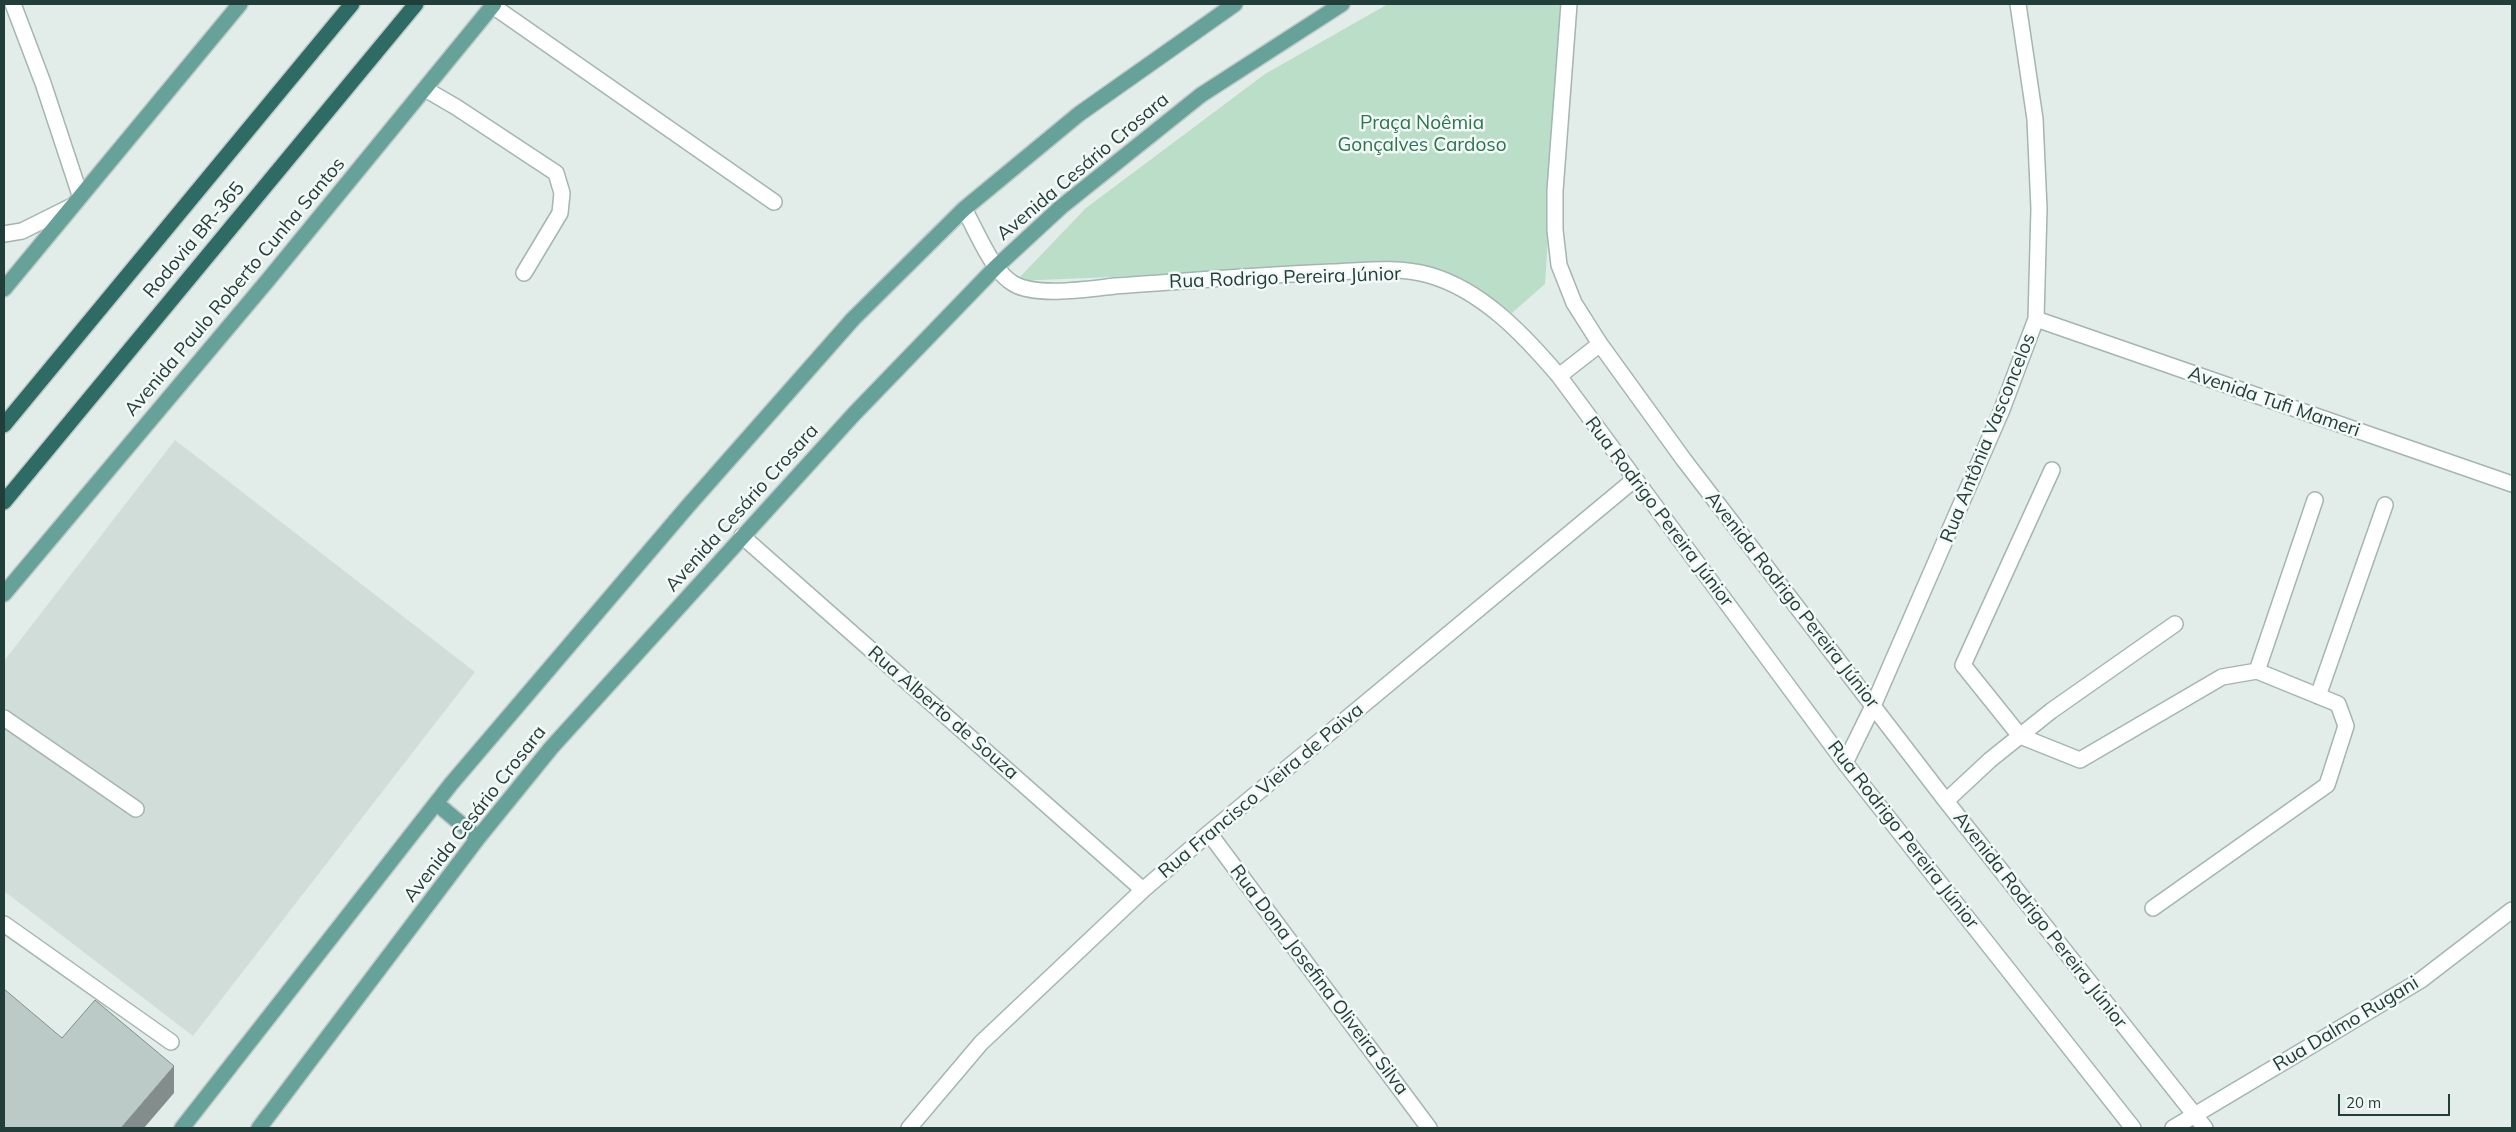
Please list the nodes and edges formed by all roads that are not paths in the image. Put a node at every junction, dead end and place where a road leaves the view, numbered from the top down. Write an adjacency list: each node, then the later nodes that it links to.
1 (13, 4): 11 (street)
2 (240, 4): 11 (main road)
3 (352, 4): 21 (highway, Rodovia BR-365)
4 (416, 4): 26 (highway, Rodovia BR-365)
5 (1235, 4): 13 (main road, Avenida Cesário Crosara)
6 (1342, 4): 15 (main road, Avenida Cesário Crosara)
7 (1569, 4): 19 (street, Avenida Rodrigo Pereira Júnior)
8 (2018, 4): 18 (street, Rua Antônia Vasconcelos)
9 (494, 5): 10 (main road, Avenida Paulo Roberto Cunha Santos); 12 (street)
10 (425, 89): 16 (street); 29 (main road, Avenida Paulo Roberto Cunha Santos)
11 (76, 201): 14 (street); 17 (main road)
12 (774, 202)
13 (964, 209): 15 (street, Rua Rodrigo Pereira Júnior); 38 (main road, Avenida Cesário Crosara)
14 (4, 234)
15 (996, 267): 20 (street, Rua Rodrigo Pereira Júnior); 28 (main road, Avenida Cesário Crosara)
16 (524, 273)
17 (4, 289)
18 (2036, 319): 24 (street, Avenida Tufi Mameri); 33 (street, Rua Antônia Vasconcelos)
19 (1600, 344): 20 (street); 33 (street, Avenida Rodrigo Pereira Júnior)
20 (1559, 376): 23 (street, Rua Rodrigo Pereira Júnior)
21 (4, 425)
22 (2052, 470): 35 (street)
23 (1636, 479): 36 (street, Rua Rodrigo Pereira Júnior); 40 (street, Rua Francisco Vieira de Paiva)
24 (2512, 484)
25 (2314, 500): 31 (street)
26 (4, 502)
27 (2385, 506): 32 (street)
28 (742, 536): 41 (main road, Avenida Cesário Crosara); 42 (street, Rua Alberto de Souza)
29 (4, 594)
30 (2175, 624): 35 (street)
31 (2257, 671): 32 (street); 35 (street)
32 (2318, 696): 43 (street)
33 (1874, 706): 36 (street, Rua Antônia Vasconcelos); 37 (street, Avenida Rodrigo Pereira Júnior)
34 (4, 718): 39 (street)
35 (2020, 736): 37 (street)
36 (1846, 763): 52 (street, Rua Rodrigo Pereira Júnior)
37 (1946, 801): 47 (street, Avenida Rodrigo Pereira Júnior)
38 (436, 803): 41 (main road); 48 (main road, Avenida Cesário Crosara)
39 (136, 809)
40 (1209, 833): 42 (street, Rua Francisco Vieira de Paiva); 51 (street, Rua Dona Josefina Oliveira Silva)
41 (478, 838): 49 (main road, Avenida Cesário Crosara)
42 (1144, 890): 50 (street, Rua Francisco Vieira de Paiva)
43 (2153, 908)
44 (2512, 910): 47 (street, Rua Dalmo Rugani)
45 (4, 924): 46 (street)
46 (172, 1042)
47 (2195, 1115): 53 (street, Rua Dalmo Rugani); 54 (street, Avenida Rodrigo Pereira Júnior)
48 (182, 1128)
49 (259, 1128)
50 (910, 1128)
51 (1429, 1128)
52 (2133, 1128)
53 (2174, 1128)
54 (2205, 1128)

